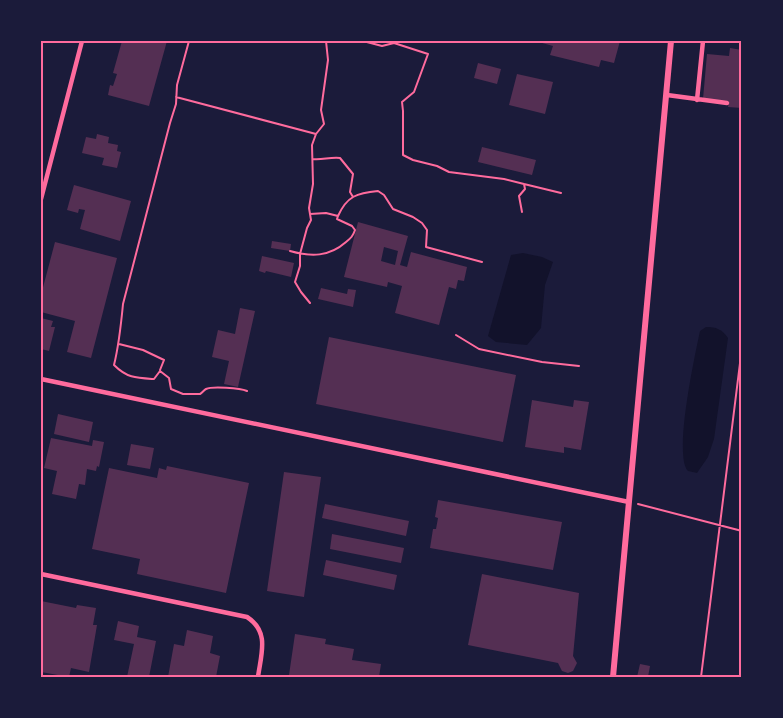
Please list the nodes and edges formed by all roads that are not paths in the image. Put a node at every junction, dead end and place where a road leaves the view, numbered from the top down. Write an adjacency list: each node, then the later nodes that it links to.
1 (82, 41): 7 (street)
2 (671, 41): 4 (main road)
3 (703, 41): 5 (street)
4 (667, 95): 5 (street); 9 (main road)
5 (697, 100): 6 (street)
6 (727, 103)
7 (41, 199)
8 (41, 379): 9 (street)
9 (629, 502): 12 (main road)
10 (41, 574): 11 (street)
11 (258, 677)
12 (613, 677)

